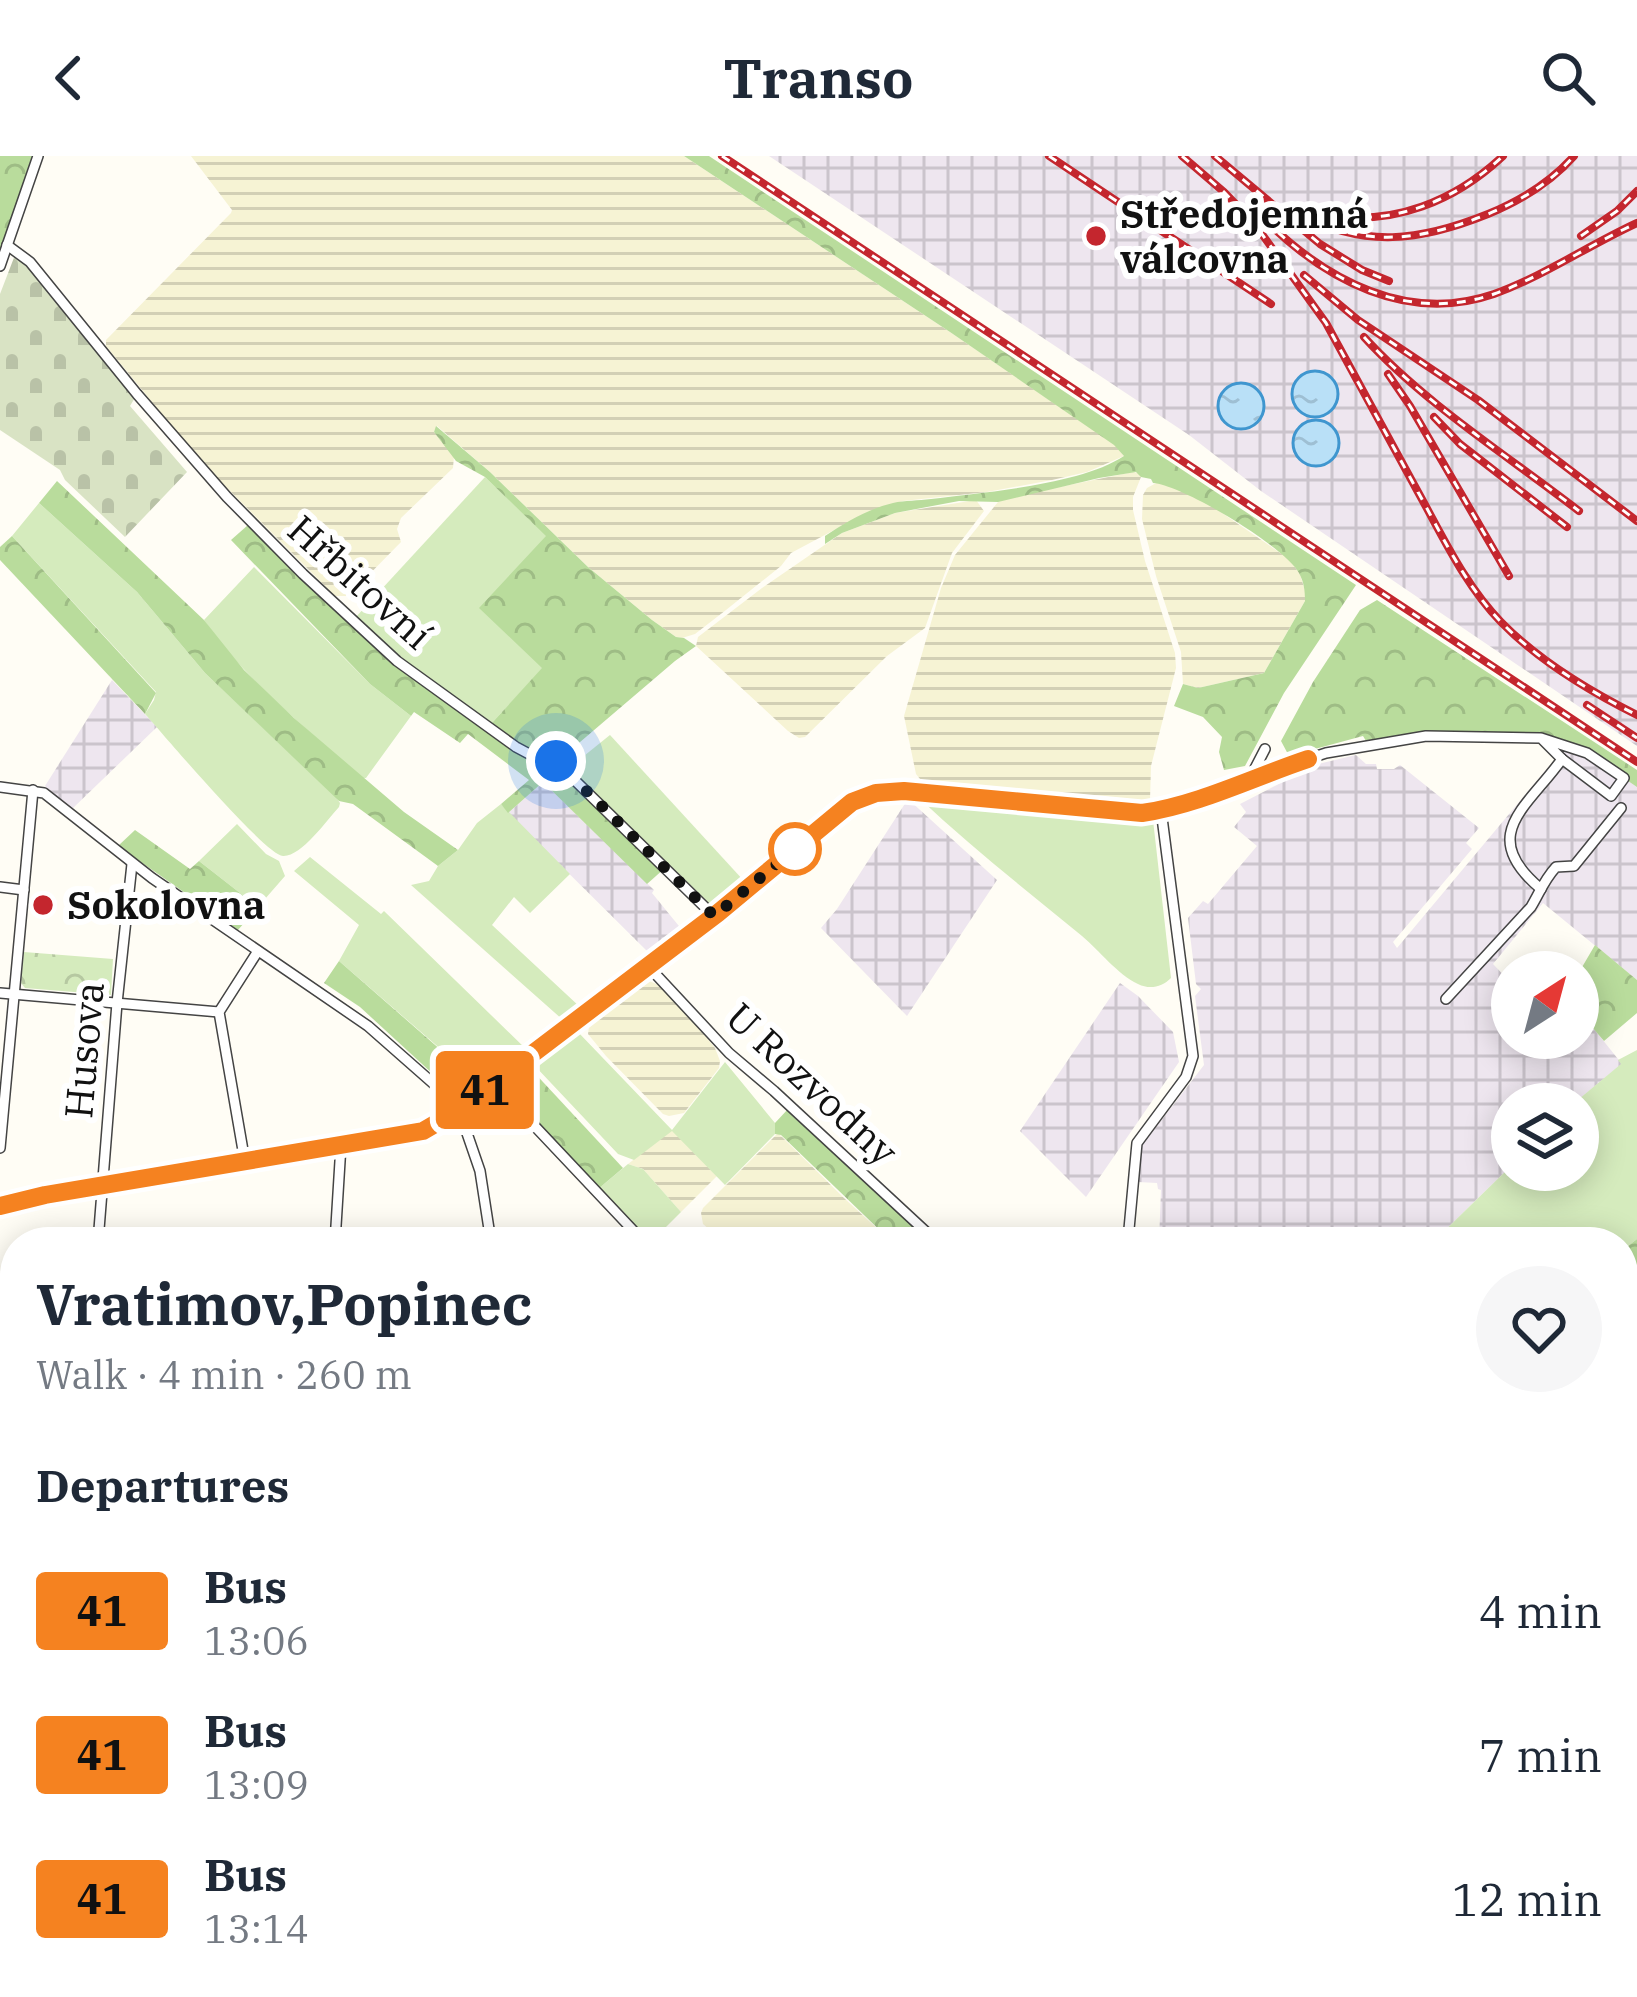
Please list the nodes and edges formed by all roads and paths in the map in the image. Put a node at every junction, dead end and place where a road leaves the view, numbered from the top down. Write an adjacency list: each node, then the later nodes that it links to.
1 (38, 156): 2 (street)
2 (7, 245): 3 (street); 16 (street, Hřbitovní)
3 (0, 266)
4 (1541, 738): 6 (street); 6 (street); 7 (street)
5 (1265, 749): 7 (street)
6 (1562, 759): 15 (street)
7 (1250, 778): 11 (street)
8 (0, 787): 9 (street)
9 (33, 790): 12 (street); 14 (street)
10 (1622, 808): 15 (street)
11 (1161, 810): 16 (street); 37 (street)
12 (132, 864): 17 (street); 22 (street, Husova)
13 (0, 887): 14 (street)
14 (24, 890): 20 (street)
15 (1541, 890): 21 (street)
16 (714, 916): 18 (street)
17 (258, 951): 23 (street); 26 (street)
18 (649, 966): 24 (street); 36 (street, U Rozvodny)
19 (0, 993): 20 (street)
20 (14, 994): 22 (street); 25 (street)
21 (1446, 999)
22 (117, 1003): 23 (street); 30 (street, Husova)
23 (219, 1012): 29 (street)
24 (494, 1083): 26 (street); 35 (street)
25 (2, 1098): 28 (street)
26 (459, 1110): 27 (street); 34 (street)
27 (341, 1145): 29 (street); 33 (street)
28 (0, 1148)
29 (245, 1162): 30 (street)
30 (102, 1186): 31 (street); 32 (street, Husova)
31 (0, 1206)
32 (99, 1227)
33 (336, 1227)
34 (489, 1227)
35 (630, 1227)
36 (921, 1227)
37 (1129, 1227)

